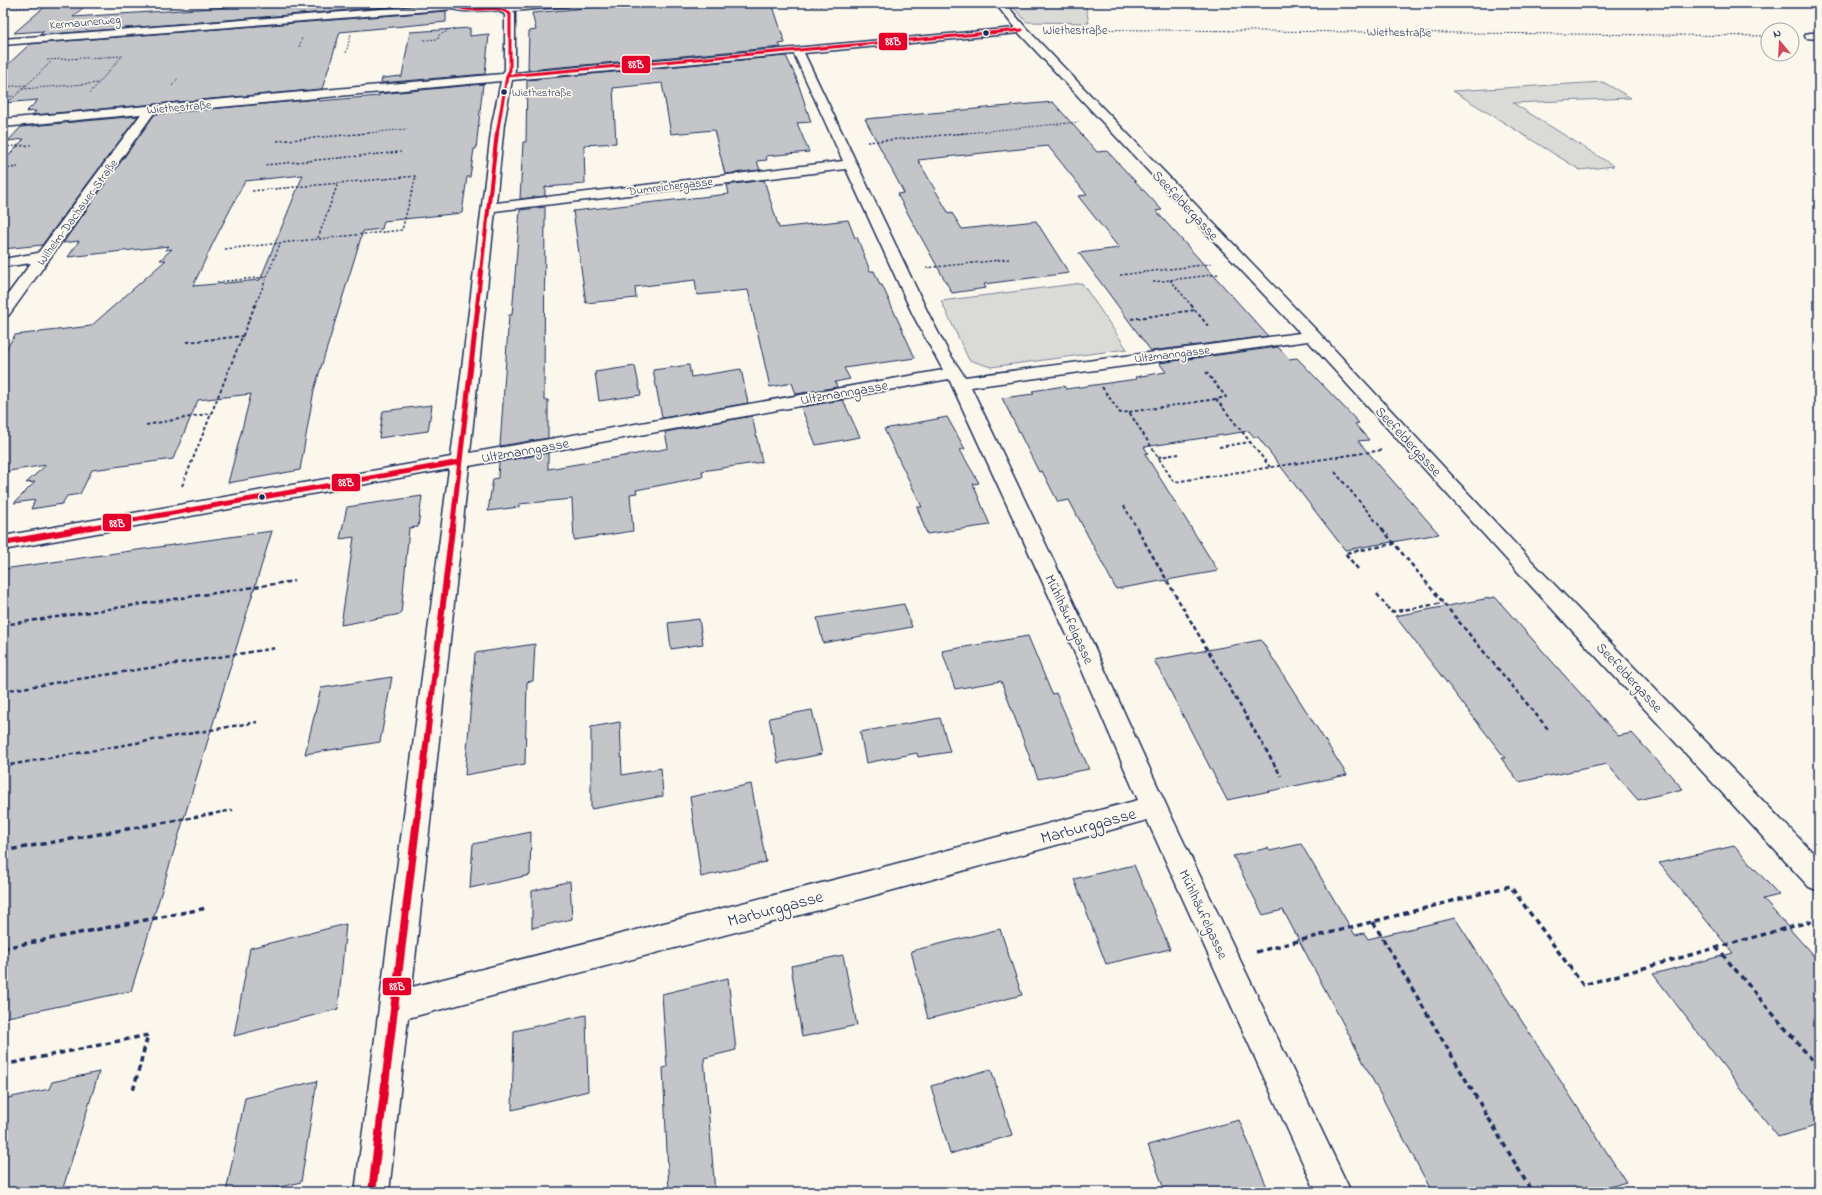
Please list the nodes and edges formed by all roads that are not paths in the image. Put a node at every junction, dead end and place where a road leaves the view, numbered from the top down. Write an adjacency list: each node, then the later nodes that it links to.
1 (569, 3): 4 (street, Kermaunerweg)
2 (1000, 3): 5 (street, Seefeldergasse)
3 (456, 4): 4 (street, Kermaunerweg); 6 (street, Kermaunerweg)
4 (506, 8): 8 (street)
5 (1022, 30): 7 (street, Wiethestraße); 16 (street, Seefeldergasse)
6 (3, 42)
7 (798, 50): 8 (street, Wiethestraße); 11 (street, Mühlhäufelgasse)
8 (507, 76): 9 (street, Wiethestraße); 12 (street)
9 (150, 110): 10 (street, Wiethestraße); 13 (street, Wilhelm-Dachauer-Straße)
10 (3, 124)
11 (852, 164): 12 (street, Dumreichergasse); 17 (street, Mühlhäufelgasse)
12 (489, 208): 18 (street)
13 (44, 257): 14 (street); 15 (street, Wilhelm-Dachauer-Straße)
14 (3, 262)
15 (3, 312)
16 (1312, 336): 17 (street, Ultzmanngasse); 21 (street, Seefeldergasse)
17 (956, 378): 18 (street, Ultzmanngasse); 20 (street, Mühlhäufelgasse)
18 (460, 462): 19 (street, Ultzmanngasse); 22 (street)
19 (3, 543)
20 (1154, 807): 22 (street, Marburggasse); 24 (street, Mühlhäufelgasse)
21 (1819, 878)
22 (396, 1006): 23 (street)
23 (372, 1192)
24 (1334, 1192)

